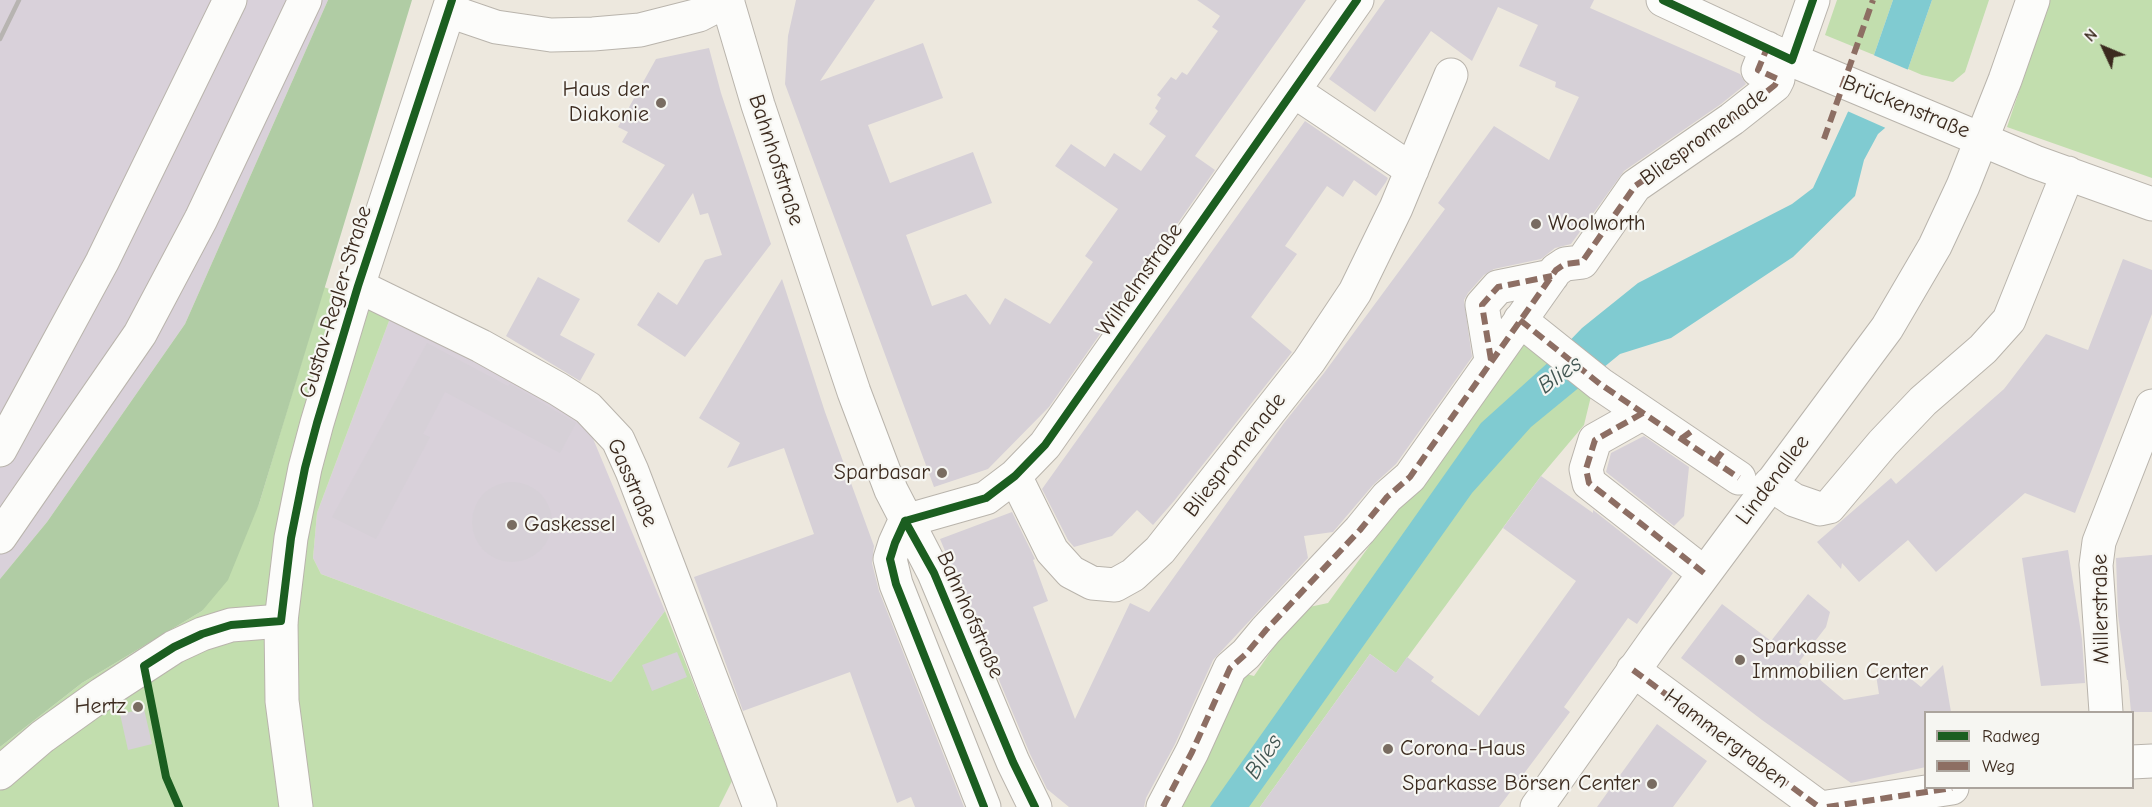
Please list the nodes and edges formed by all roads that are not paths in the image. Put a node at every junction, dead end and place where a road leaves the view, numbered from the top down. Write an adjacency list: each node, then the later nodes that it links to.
1 (230, 0): 20 (street)
2 (305, 0): 25 (street)
3 (728, 0): 8 (street); 24 (street, Bahnhofstraße)
4 (1358, 0): 11 (street, Wilhelmstraße)
5 (1663, 0): 9 (street, Brückenstraße)
6 (1813, 0): 9 (street)
7 (2033, 0): 12 (street, Lindenallee)
8 (450, 6): 16 (street, Gustav-Regler-Straße)
9 (1791, 59): 12 (street, Brückenstraße); 17 (street, Bliespromenade)
10 (1451, 75): 13 (street, Bliespromenade)
11 (1294, 91): 13 (street); 22 (street, Wilhelmstraße)
12 (1982, 138): 14 (street, Brückenstraße); 23 (street, Lindenallee)
13 (1412, 170): 22 (street, Bliespromenade)
14 (2068, 173): 15 (street, Brückenstraße); 23 (street)
15 (2152, 204)
16 (358, 286): 27 (street, Gustav-Regler-Straße); 35 (street, Gasstraße)
17 (1525, 302): 19 (street); 38 (street, Bliespromenade)
18 (2152, 406): 29 (street, Millerstraße)
19 (1643, 413): 21 (street); 26 (street)
20 (0, 450)
21 (1726, 464)
22 (1015, 476): 24 (street, Wilhelmstraße)
23 (1770, 484): 26 (street, Lindenallee)
24 (905, 521): 36 (street); 37 (street, Bahnhofstraße)
25 (0, 537)
26 (1704, 573): 28 (street, Lindenallee)
27 (281, 621): 32 (street); 34 (street, Gustav-Regler-Straße)
28 (1633, 670): 39 (street, Lindenallee); 40 (street, Hammergraben)
29 (2106, 711)
30 (2152, 761): 31 (street)
31 (2134, 762)
32 (0, 772)
33 (1945, 789): 41 (street)
34 (296, 806)
35 (760, 807)
36 (984, 807)
37 (1035, 807)
38 (1164, 807)
39 (1537, 807)
40 (1819, 807)
41 (1827, 807)

